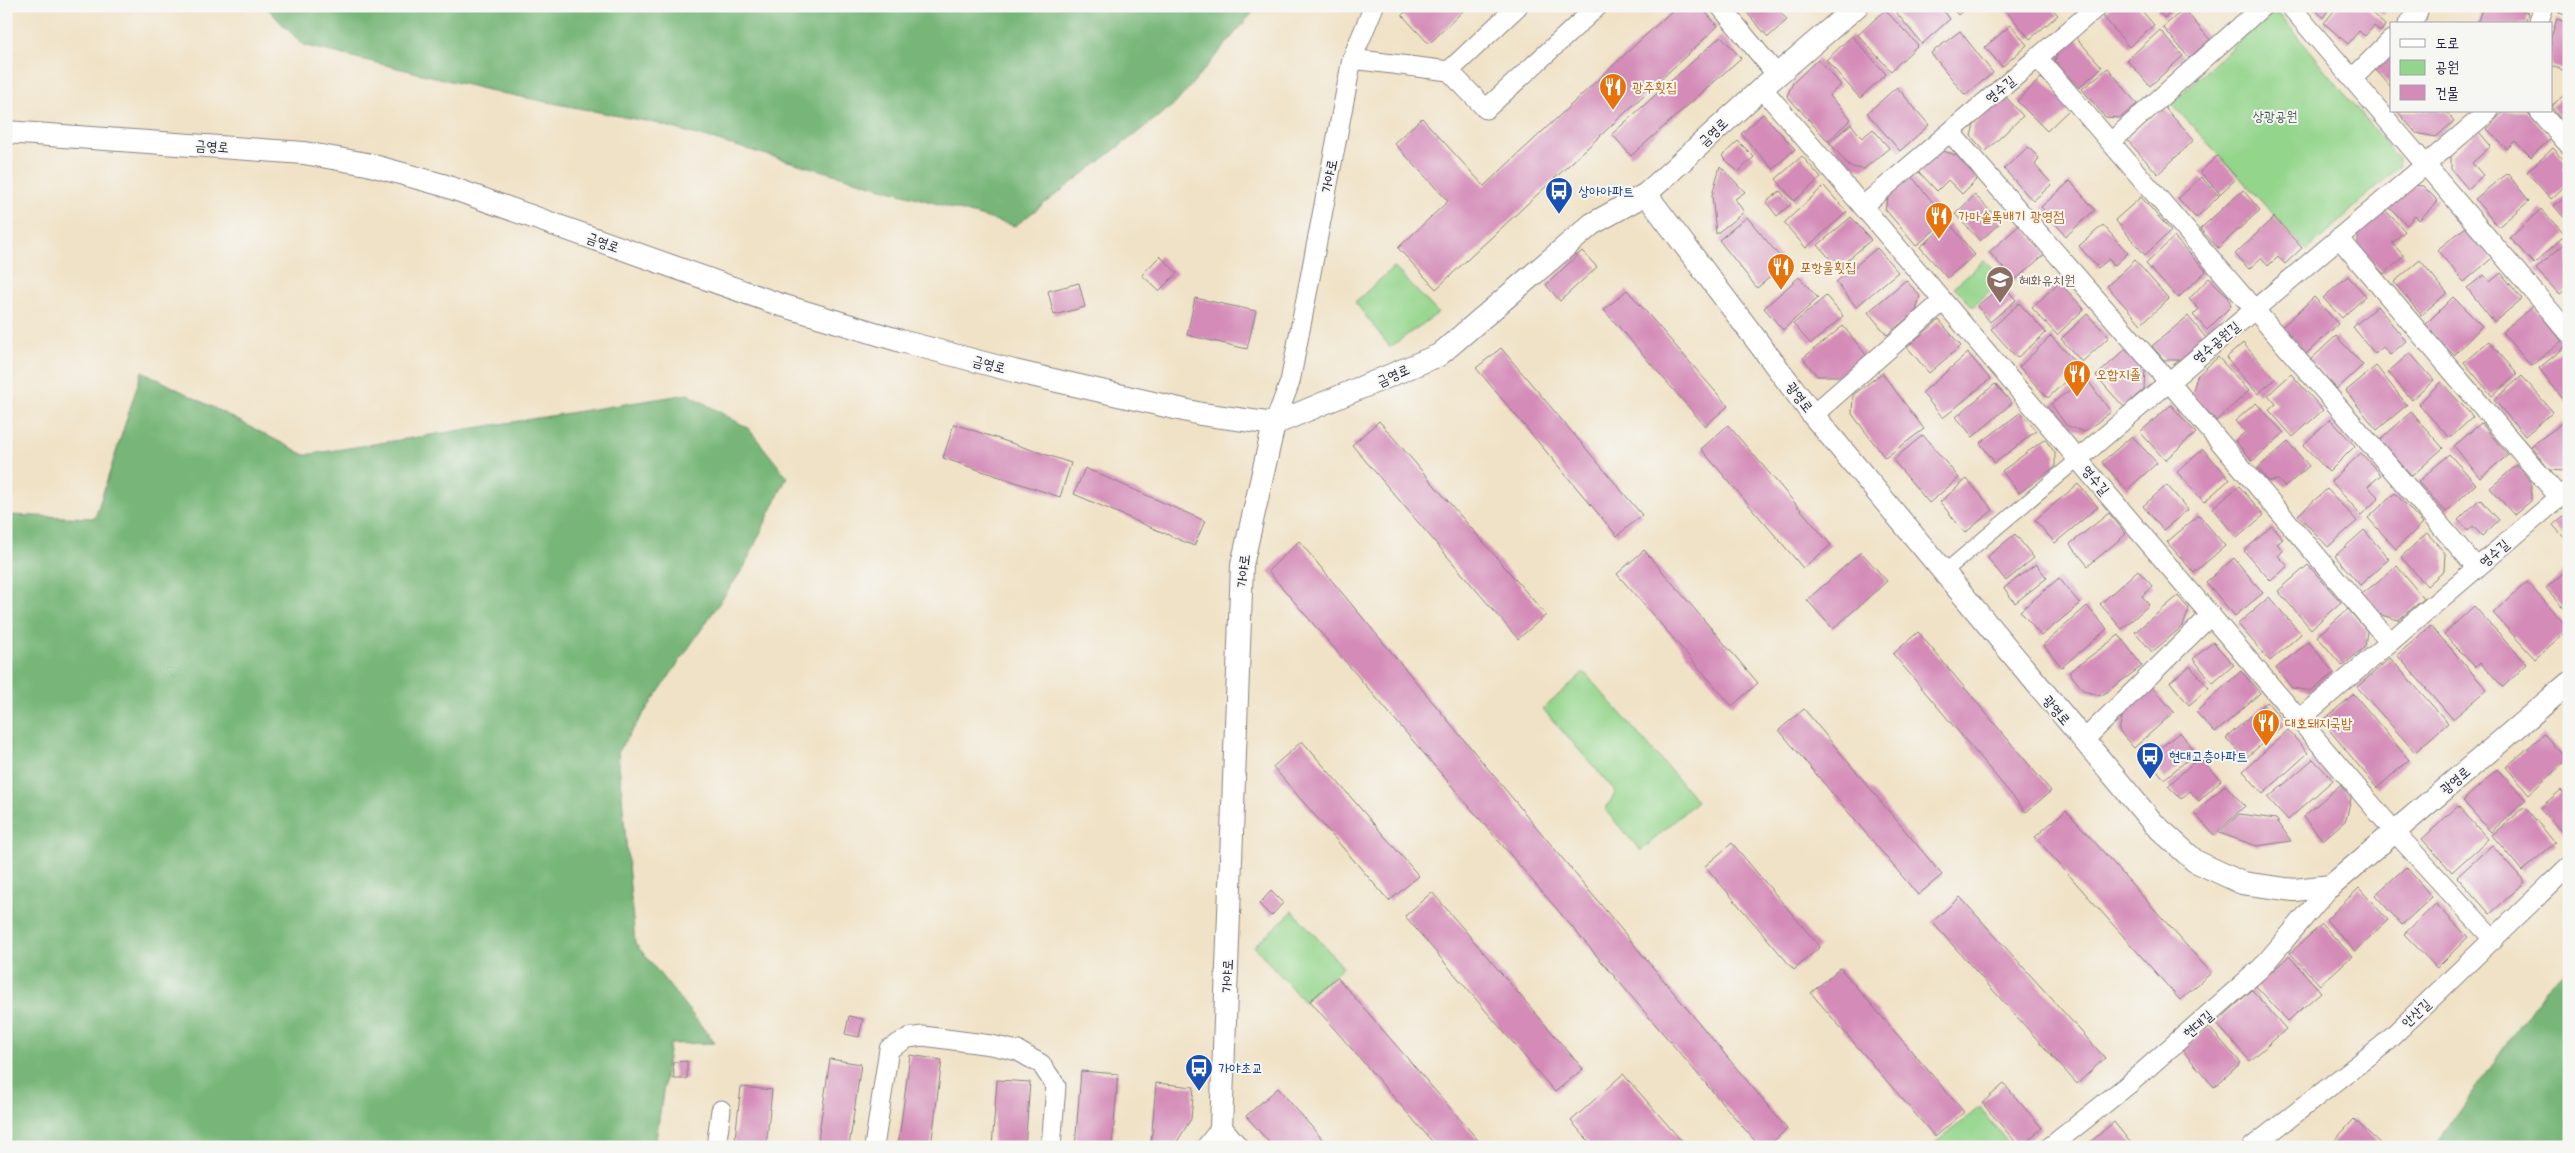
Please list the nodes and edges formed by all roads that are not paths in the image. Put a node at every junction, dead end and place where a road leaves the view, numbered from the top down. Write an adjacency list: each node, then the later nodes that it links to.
1 (1374, 6): 15 (street, 가야로)
2 (1518, 6): 16 (street)
3 (1598, 6): 16 (street)
4 (1720, 6): 18 (street)
5 (1857, 6): 18 (street, 금영로)
6 (2098, 6): 14 (street, 영수길)
7 (2263, 6): 23 (street)
8 (2290, 6): 17 (street)
9 (2420, 6): 11 (street)
10 (2544, 6): 12 (street)
11 (2410, 22)
12 (2539, 22)
13 (2390, 41): 17 (street)
14 (2038, 57): 22 (street, 영수길); 23 (street)
15 (1352, 59): 16 (street); 34 (street, 가야로)
16 (1448, 71)
17 (2352, 78): 25 (street)
18 (1770, 81): 26 (street, 금영로); 27 (street)
19 (2488, 112): 25 (street, 영수공원길)
20 (2540, 112): 24 (street)
21 (6, 132): 34 (street, 금영로)
22 (1950, 132): 27 (street, 영수길); 32 (street)
23 (2112, 141): 30 (street)
24 (2569, 145)
25 (2426, 165): 28 (street, 영수공원길); 31 (street)
26 (1646, 194): 33 (street, 광영로); 34 (street, 금영로)
27 (1863, 206): 29 (street, 영수길)
28 (2339, 238): 30 (street, 영수공원길); 36 (street)
29 (1943, 300): 33 (street); 35 (street, 영수길)
30 (2256, 309): 32 (street, 영수공원길); 37 (street)
31 (2569, 332)
32 (2169, 382): 35 (street, 영수공원길); 40 (street)
33 (1814, 416): 38 (street, 광영로)
34 (1274, 424): 49 (street, 가야로)
35 (2078, 459): 38 (street, 영수공원길); 39 (street, 영수길)
36 (2564, 493): 37 (street, 영수길)
37 (2477, 568): 40 (street, 영수길)
38 (1943, 573): 43 (street, 광영로)
39 (2211, 615): 42 (street, 영수길); 43 (street)
40 (2389, 641): 42 (street, 영수길)
41 (2569, 683): 44 (street, 광영로)
42 (2300, 719): 44 (street)
43 (2083, 741): 46 (street, 광영로)
44 (2394, 831): 46 (street, 광영로); 47 (street)
45 (2569, 866): 47 (street, 안산길)
46 (2331, 886): 50 (street, 현대길)
47 (2494, 940): 56 (street, 안산길)
48 (721, 1110): 51 (street)
49 (1221, 1128): 54 (street); 55 (street)
50 (2057, 1144)
51 (716, 1147)
52 (874, 1147): 53 (street)
53 (1051, 1147)
54 (1206, 1147)
55 (1237, 1147)
56 (2252, 1147)

